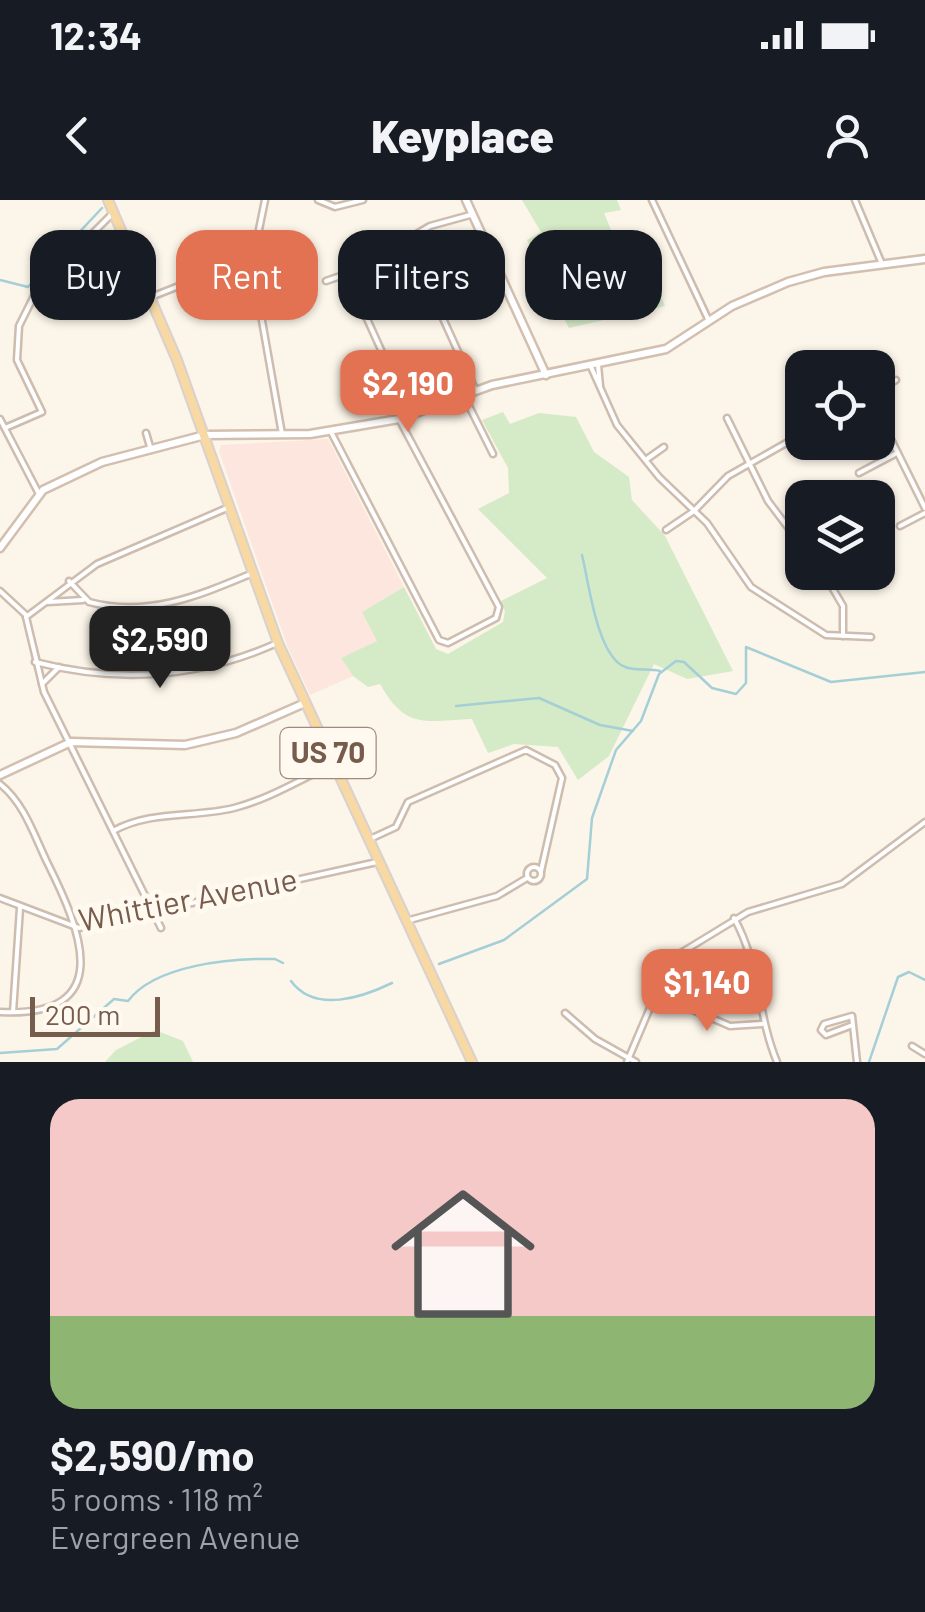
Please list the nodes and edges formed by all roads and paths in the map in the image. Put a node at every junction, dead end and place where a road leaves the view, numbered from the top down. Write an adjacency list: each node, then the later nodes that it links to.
1 (108, 200): 8 (main road, US 70)
2 (265, 200): 11 (street)
3 (318, 200): 4 (street)
4 (363, 200)
5 (466, 200): 9 (street)
6 (652, 200): 21 (street)
7 (855, 200): 14 (street)
8 (114, 214): 10 (main road, US 70); 30 (street)
9 (473, 214): 12 (street); 23 (street)
10 (121, 230)
11 (258, 230)
12 (423, 230)
13 (925, 260): 14 (street)
14 (884, 263): 21 (street)
15 (338, 277): 16 (street)
16 (326, 281)
17 (156, 310): 34 (main road, US 70)
18 (263, 320): 33 (street)
19 (368, 320): 26 (street)
20 (444, 320): 24 (street)
21 (709, 320): 22 (street)
22 (595, 366): 23 (street); 41 (street)
23 (546, 375): 24 (street)
24 (476, 390): 25 (street)
25 (462, 394): 26 (street); 40 (street)
26 (410, 414): 29 (street)
27 (727, 418): 42 (street)
28 (0, 419): 30 (street)
29 (399, 420): 31 (street); 31 (street)
30 (5, 428): 44 (street)
31 (331, 432): 33 (street)
32 (146, 433): 38 (street)
33 (282, 434): 34 (street)
34 (205, 436): 38 (street); 45 (main road, US 70)
35 (785, 444): 42 (street)
36 (664, 447): 41 (street)
37 (895, 447): 39 (street)
38 (151, 450): 44 (street)
39 (898, 453): 43 (street); 46 (street)
40 (494, 454)
41 (646, 460): 47 (street)
42 (750, 464): 47 (street); 48 (street)
43 (859, 472)
44 (39, 494): 51 (street)
45 (230, 507): 52 (main road, US 70); 53 (street)
46 (925, 510): 49 (street)
47 (694, 511): 50 (street); 59 (street)
48 (785, 524)
49 (900, 526)
50 (666, 530)
51 (0, 548)
52 (253, 572): 56 (street); 61 (main road, US 70)
53 (69, 581): 56 (street); 57 (street)
54 (834, 590): 59 (street)
55 (0, 591): 58 (street)
56 (84, 600): 57 (street)
57 (48, 602): 58 (street)
58 (26, 617): 62 (street)
59 (843, 638): 60 (street)
60 (871, 638)
61 (278, 643): 63 (street); 65 (main road, US 70)
62 (36, 662): 63 (street); 64 (street)
63 (59, 667): 64 (street)
64 (42, 684): 66 (street)
65 (305, 702): 66 (street); 67 (main road, US 70)
66 (69, 742): 68 (street); 71 (street)
67 (334, 764): 71 (street); 72 (main road, US 70)
68 (0, 774)
69 (0, 784): 81 (street)
70 (925, 822): 79 (street)
71 (113, 831): 78 (street)
72 (369, 840): 73 (main road, US 70); 74 (street)
73 (378, 861): 78 (street, Whittier Avenue); 80 (main road, US 70)
74 (540, 871): 75 (street); 75 (street)
75 (527, 878): 80 (street)
76 (0, 898): 77 (street, Whittier Avenue)
77 (20, 908): 81 (street, Whittier Avenue); 85 (street)
78 (152, 910): 81 (street, Whittier Avenue); 82 (street)
79 (734, 918): 83 (street); 87 (street)
80 (406, 921): 92 (main road, US 70)
81 (79, 928): 85 (street)
82 (161, 928)
83 (656, 994): 87 (street); 91 (street)
84 (0, 1012): 85 (street)
85 (13, 1012)
86 (565, 1013): 91 (street)
87 (762, 1024): 94 (street)
88 (850, 1026): 88 (street); 95 (street)
89 (912, 1046): 90 (street)
90 (925, 1054)
91 (628, 1060): 93 (street)
92 (472, 1062)
93 (636, 1062)
94 (776, 1062)
95 (858, 1062)

